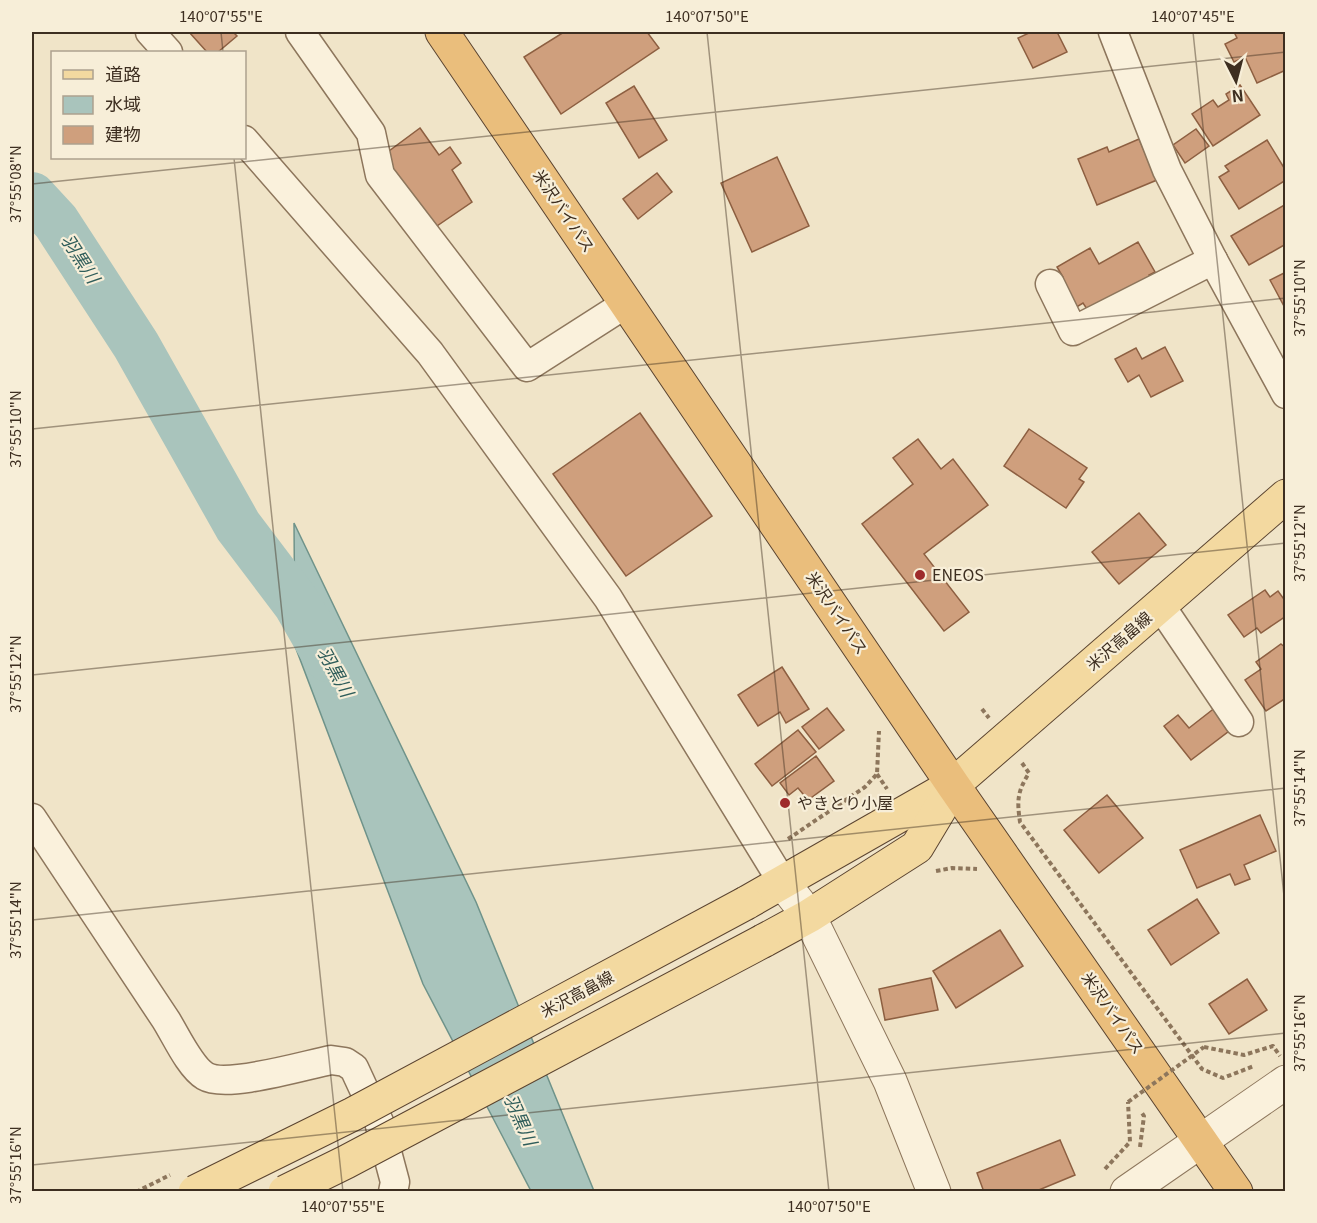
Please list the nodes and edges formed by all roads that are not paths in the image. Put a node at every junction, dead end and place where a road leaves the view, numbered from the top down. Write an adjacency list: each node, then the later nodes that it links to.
1 (150, 32): 5 (street)
2 (300, 32): 9 (street)
3 (442, 32): 9 (highway, 米沢バイパス)
4 (1113, 32): 7 (street)
5 (167, 51)
6 (246, 142): 16 (street)
7 (1213, 260): 8 (street); 10 (street)
8 (1050, 284)
9 (627, 303): 14 (highway, 米沢バイパス)
10 (1286, 394)
11 (1286, 496): 12 (main road, 米沢高畠線)
12 (1160, 605): 13 (street); 14 (main road, 米沢高畠線)
13 (1239, 722)
14 (954, 785): 16 (main road, 米沢高畠線); 17 (main road, 米沢高畠線); 19 (highway, 米沢バイパス)
15 (32, 818): 23 (street)
16 (783, 883): 17 (street); 21 (main road, 米沢高畠線, bridge)
17 (809, 916): 22 (main road, 米沢高畠線, bridge); 24 (street)
18 (1273, 1068): 19 (street)
19 (1202, 1141): 20 (street); 25 (highway, 米沢バイパス)
20 (1113, 1180)
21 (195, 1191)
22 (285, 1191)
23 (393, 1191)
24 (934, 1191)
25 (1236, 1191)

